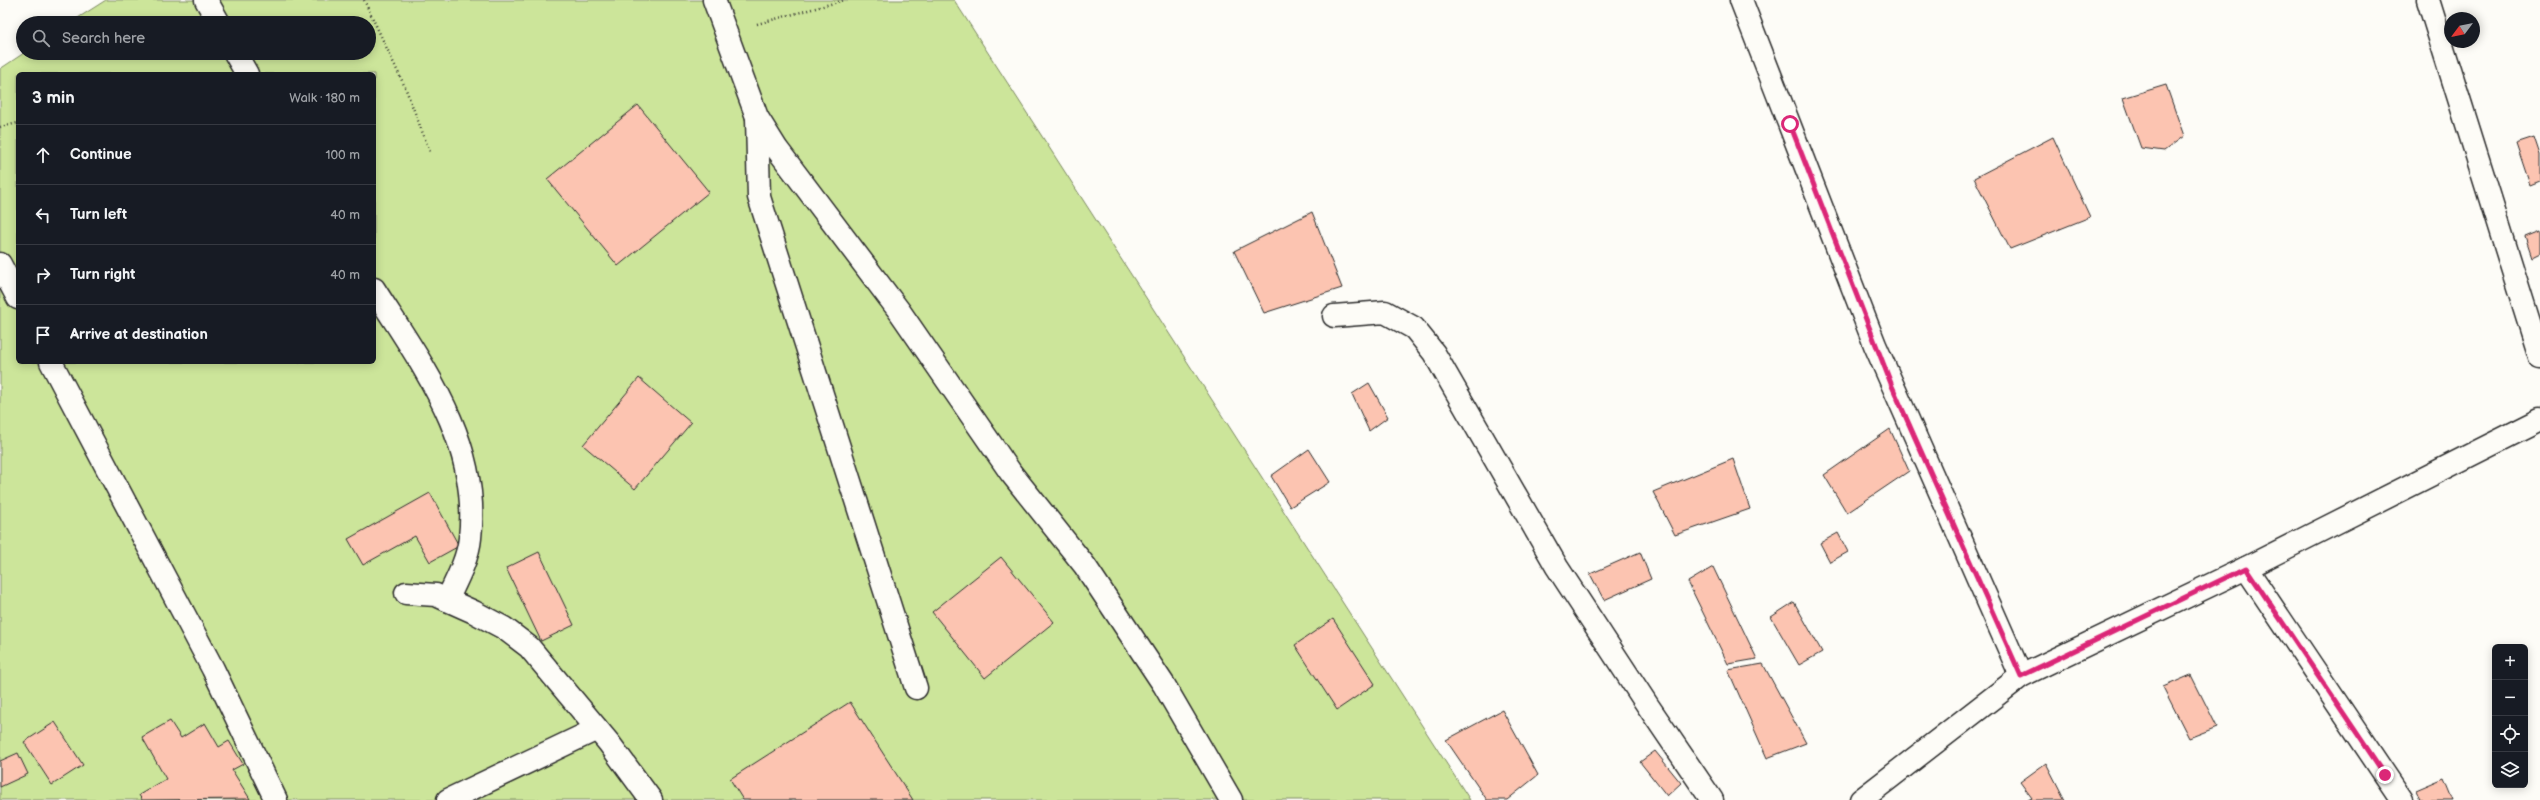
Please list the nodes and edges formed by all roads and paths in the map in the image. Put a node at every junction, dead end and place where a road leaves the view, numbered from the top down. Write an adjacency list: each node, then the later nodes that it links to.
1 (206, 0): 7 (street)
2 (364, 0): 8 (path)
3 (714, 0): 10 (street)
4 (845, 0): 10 (path)
5 (1742, 0): 27 (street)
6 (2428, 0): 21 (street)
7 (215, 16)
8 (372, 16)
9 (376, 25): 16 (path)
10 (726, 33): 13 (street)
11 (239, 60): 12 (street)
12 (246, 72)
13 (757, 117): 28 (street); 33 (street)
14 (16, 123): 15 (path)
15 (0, 127)
16 (430, 152)
17 (0, 264): 19 (street)
18 (376, 292): 26 (street)
19 (16, 294)
20 (1334, 316): 34 (street)
21 (2540, 357)
22 (52, 364): 30 (street)
23 (2540, 420): 24 (street)
24 (2246, 568): 27 (street); 36 (street)
25 (406, 593): 26 (street)
26 (447, 600): 29 (street)
27 (2021, 676): 35 (street)
28 (916, 688)
29 (597, 729): 31 (street); 32 (street)
30 (276, 800)
31 (448, 800)
32 (651, 800)
33 (1231, 800)
34 (1712, 800)
35 (1861, 800)
36 (2402, 800)

